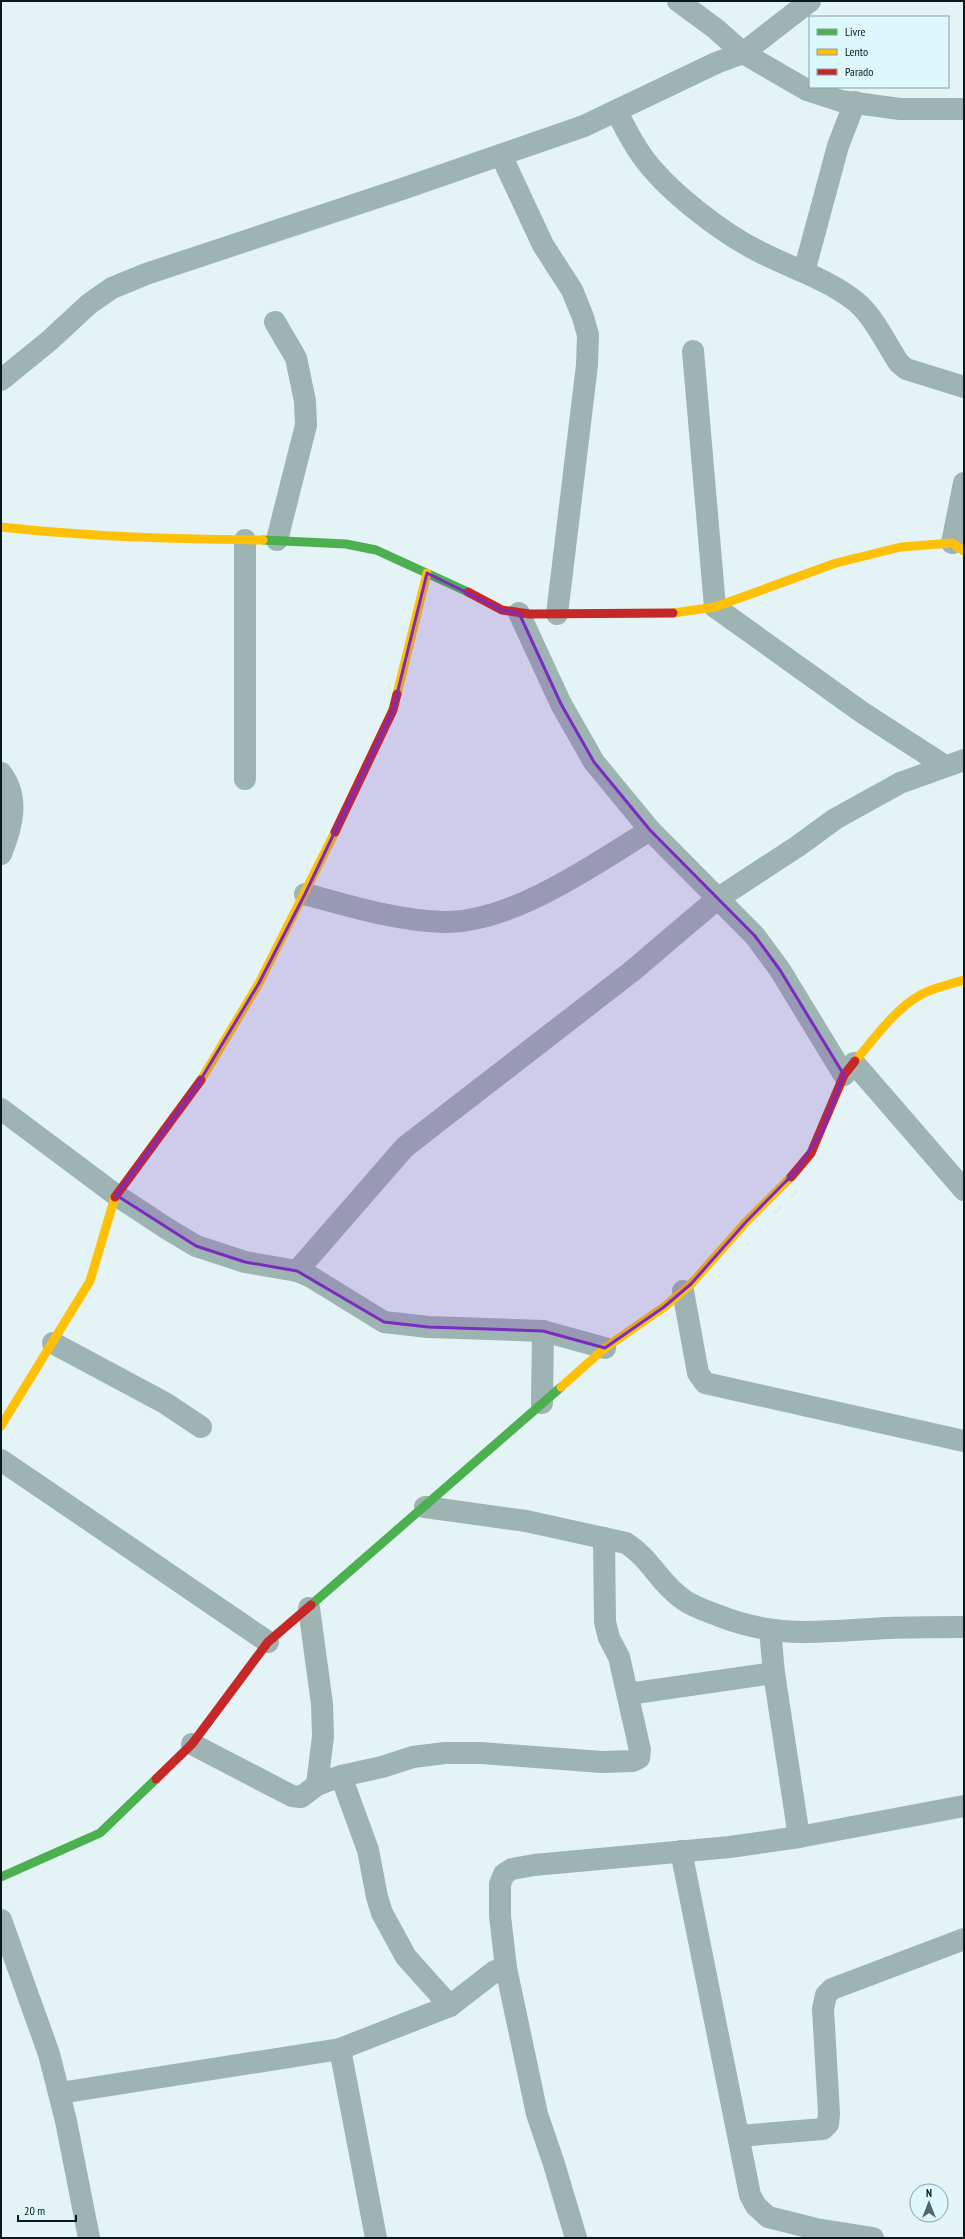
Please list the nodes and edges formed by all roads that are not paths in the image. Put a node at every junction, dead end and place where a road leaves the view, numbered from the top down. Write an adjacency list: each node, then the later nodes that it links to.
1 (678, 1): 3 (street)
2 (810, 1): 3 (street)
3 (743, 53): 4 (street); 6 (street)
4 (855, 102): 5 (street); 8 (street)
5 (964, 108)
6 (616, 111): 7 (street); 8 (street)
7 (501, 155): 11 (street); 21 (street)
8 (804, 272): 12 (street)
9 (275, 322): 16 (street)
10 (693, 351): 19 (street)
11 (1, 380)
12 (964, 387)
13 (964, 483): 17 (street)
14 (1, 527): 15 (street)
15 (245, 540): 16 (street); 24 (street)
16 (277, 540): 18 (street)
17 (958, 547): 19 (street)
18 (427, 573): 20 (street); 27 (street)
19 (715, 607): 21 (street); 22 (street)
20 (519, 613): 21 (street); 25 (street)
21 (557, 614)
22 (954, 763): 28 (street)
23 (1, 773): 26 (street)
24 (245, 779)
25 (650, 830): 27 (street); 28 (street)
26 (1, 854)
27 (305, 894): 33 (street)
28 (717, 899): 30 (street); 34 (street)
29 (964, 980): 30 (street)
30 (849, 1069): 32 (street); 35 (street)
31 (1, 1109): 33 (street)
32 (964, 1190)
33 (116, 1195): 34 (street); 37 (street)
34 (297, 1271): 36 (street)
35 (683, 1291): 38 (street); 42 (street)
36 (543, 1331): 38 (street); 39 (street)
37 (53, 1343): 40 (street); 41 (street)
38 (605, 1348): 39 (street)
39 (542, 1404): 44 (street)
40 (1, 1425)
41 (201, 1427)
42 (964, 1441)
43 (1, 1460): 49 (street)
44 (425, 1508): 45 (street); 46 (street)
45 (604, 1538): 48 (street); 51 (street)
46 (309, 1608): 49 (street); 54 (street)
47 (964, 1627): 48 (street)
48 (770, 1630): 50 (street)
49 (268, 1642): 52 (street)
50 (774, 1673): 51 (street); 56 (street)
51 (628, 1694): 53 (street)
52 (192, 1744): 54 (street); 58 (street)
53 (341, 1776): 54 (street); 62 (street)
54 (317, 1785)
55 (964, 1806): 56 (street)
56 (799, 1837): 57 (street)
57 (681, 1851): 61 (street); 65 (street)
58 (1, 1878)
59 (1, 1920): 64 (street)
60 (964, 1938): 65 (street)
61 (506, 1968): 62 (street); 68 (street)
62 (450, 2006): 63 (street)
63 (340, 2049): 64 (street); 67 (street)
64 (60, 2093): 66 (street)
65 (739, 2136): 69 (street)
66 (89, 2238)
67 (376, 2238)
68 (576, 2238)
69 (873, 2238)

